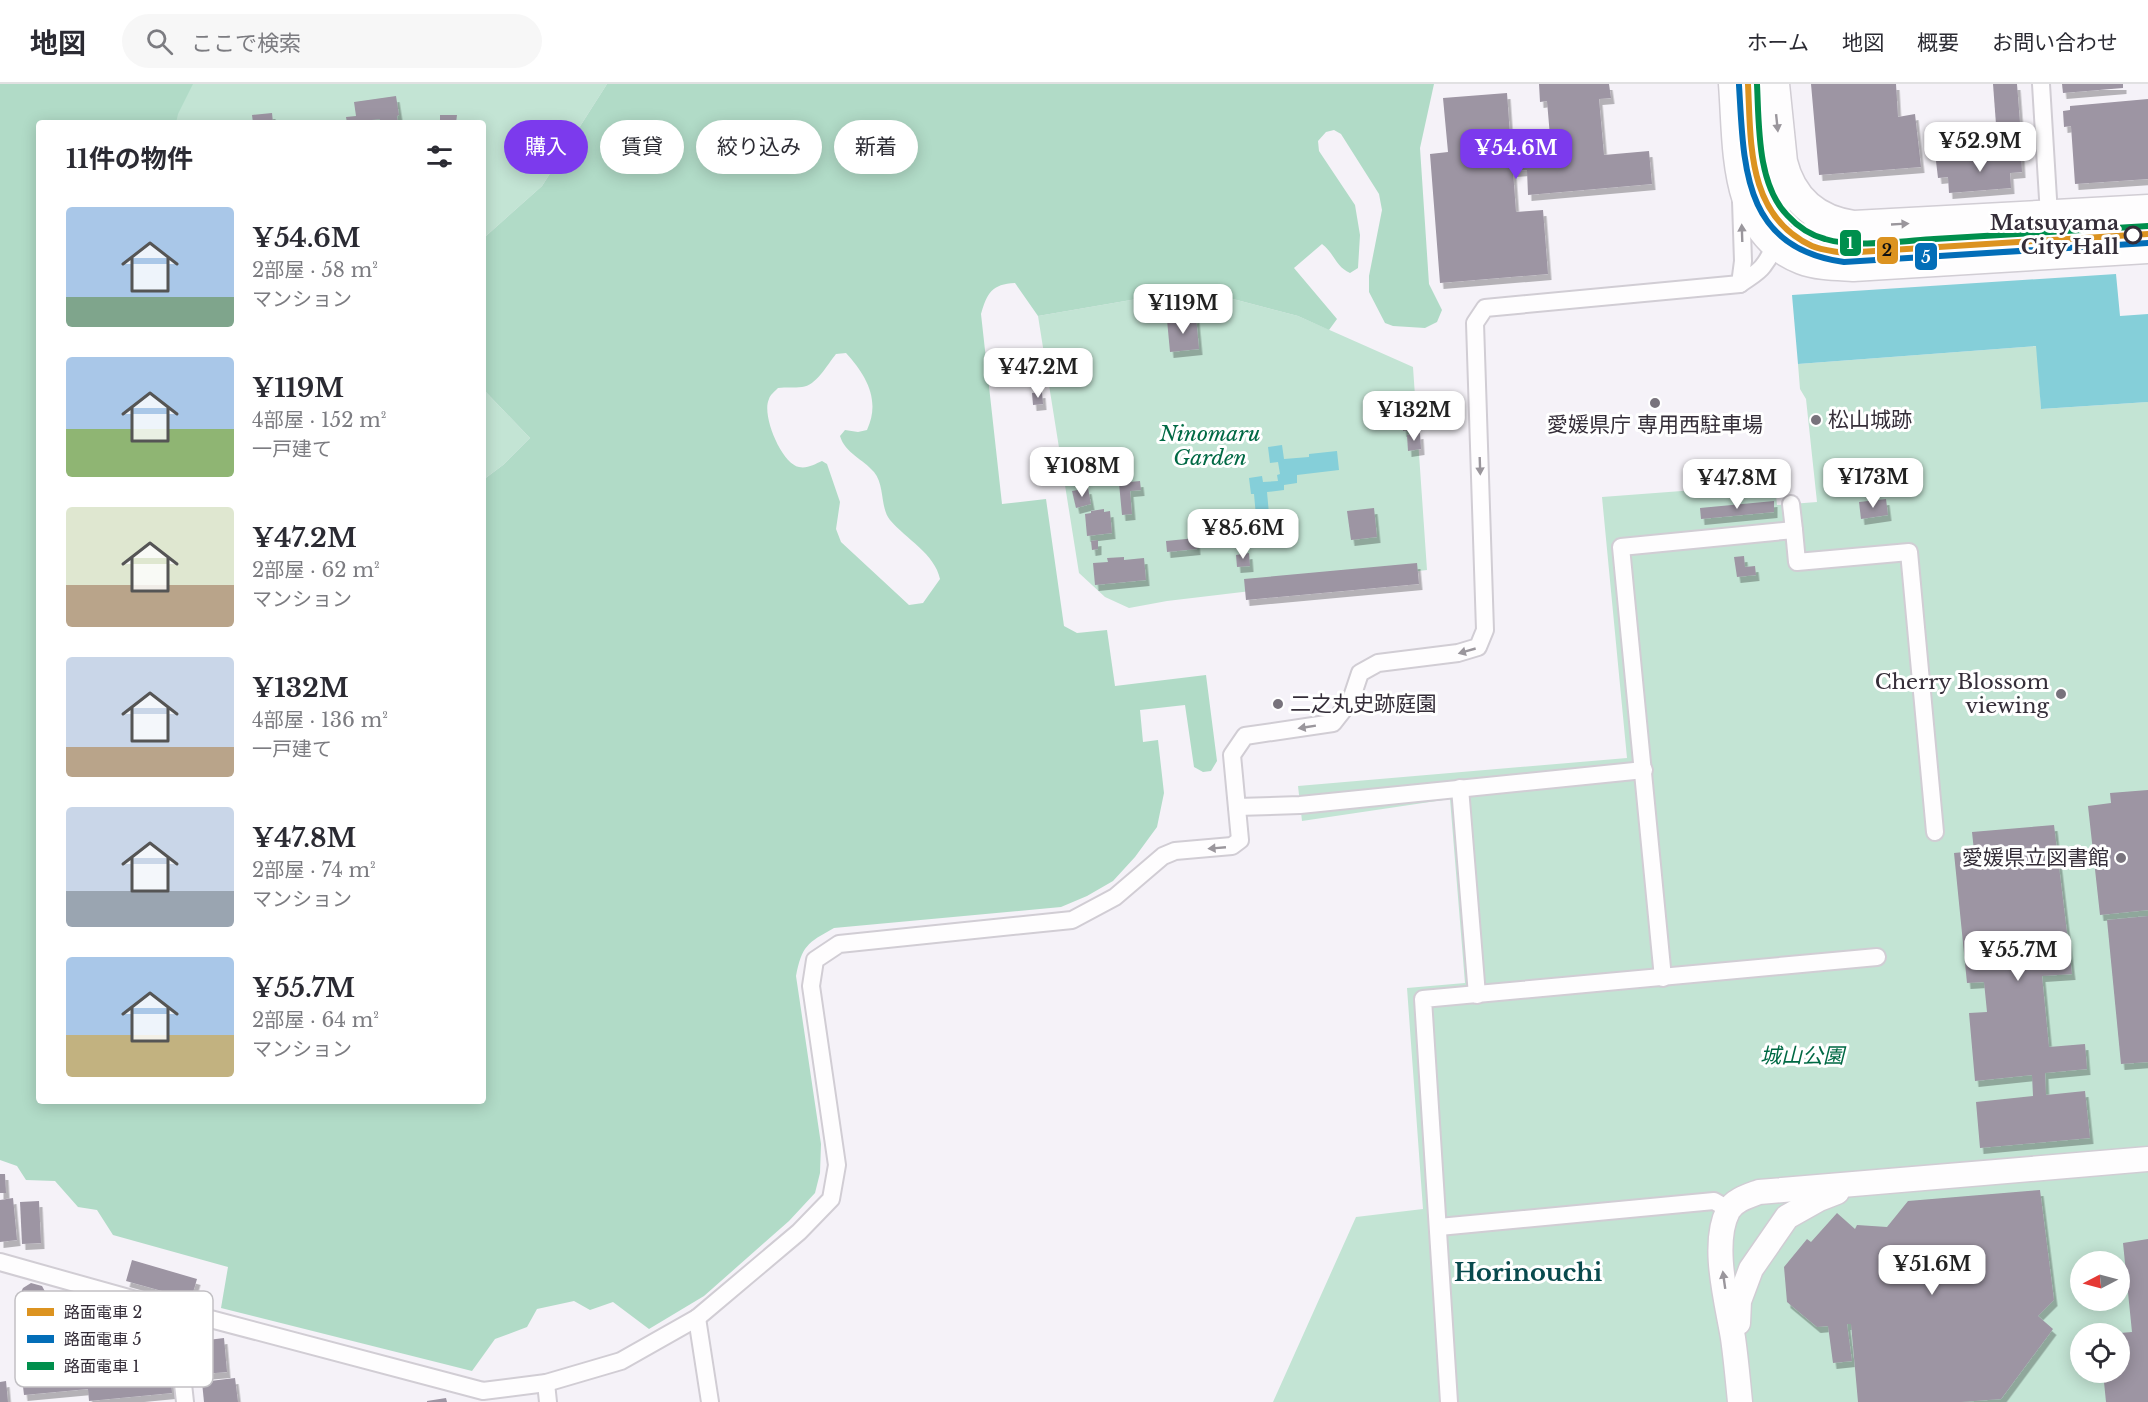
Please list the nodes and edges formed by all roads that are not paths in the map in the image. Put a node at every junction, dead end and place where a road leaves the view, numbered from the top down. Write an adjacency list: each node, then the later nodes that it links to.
1 (1734, 84): 5 (highway)
2 (1774, 84): 4 (highway, one-way to 4)
3 (2041, 84): 7 (street)
4 (1782, 162): 8 (highway); 9 (street)
5 (1741, 182): 9 (highway); 11 (street, one-way to 5)
6 (2148, 210): 7 (highway)
7 (2049, 216): 8 (highway, one-way to 7)
8 (1841, 225): 9 (street)
9 (1777, 243): 10 (highway); 11 (street)
10 (2148, 248)
11 (1740, 284): 16 (street, one-way to 16)
12 (1791, 504): 13 (street)
13 (1794, 530): 14 (street); 17 (street)
14 (1644, 770): 15 (street); 19 (street)
15 (1460, 788): 16 (street); 20 (street)
16 (1237, 807): 29 (street, one-way to 29)
17 (1935, 832)
18 (1877, 957): 19 (street)
19 (1663, 978): 20 (street)
20 (1477, 995): 26 (street)
21 (2148, 1159): 22 (street)
22 (1853, 1186): 23 (street); 25 (street)
23 (1759, 1192): 24 (street); 25 (street)
24 (1728, 1209): 26 (street); 31 (street, one-way to 24)
25 (1787, 1217): 31 (street)
26 (1439, 1227): 37 (street)
27 (0, 1262): 28 (street)
28 (104, 1291)
29 (697, 1318): 32 (street); 36 (street)
30 (213, 1321): 32 (street)
31 (1736, 1358): 38 (street)
32 (546, 1383): 35 (street)
33 (183, 1387): 34 (street)
34 (185, 1402)
35 (548, 1402)
36 (710, 1402)
37 (1449, 1402)
38 (1740, 1402)

